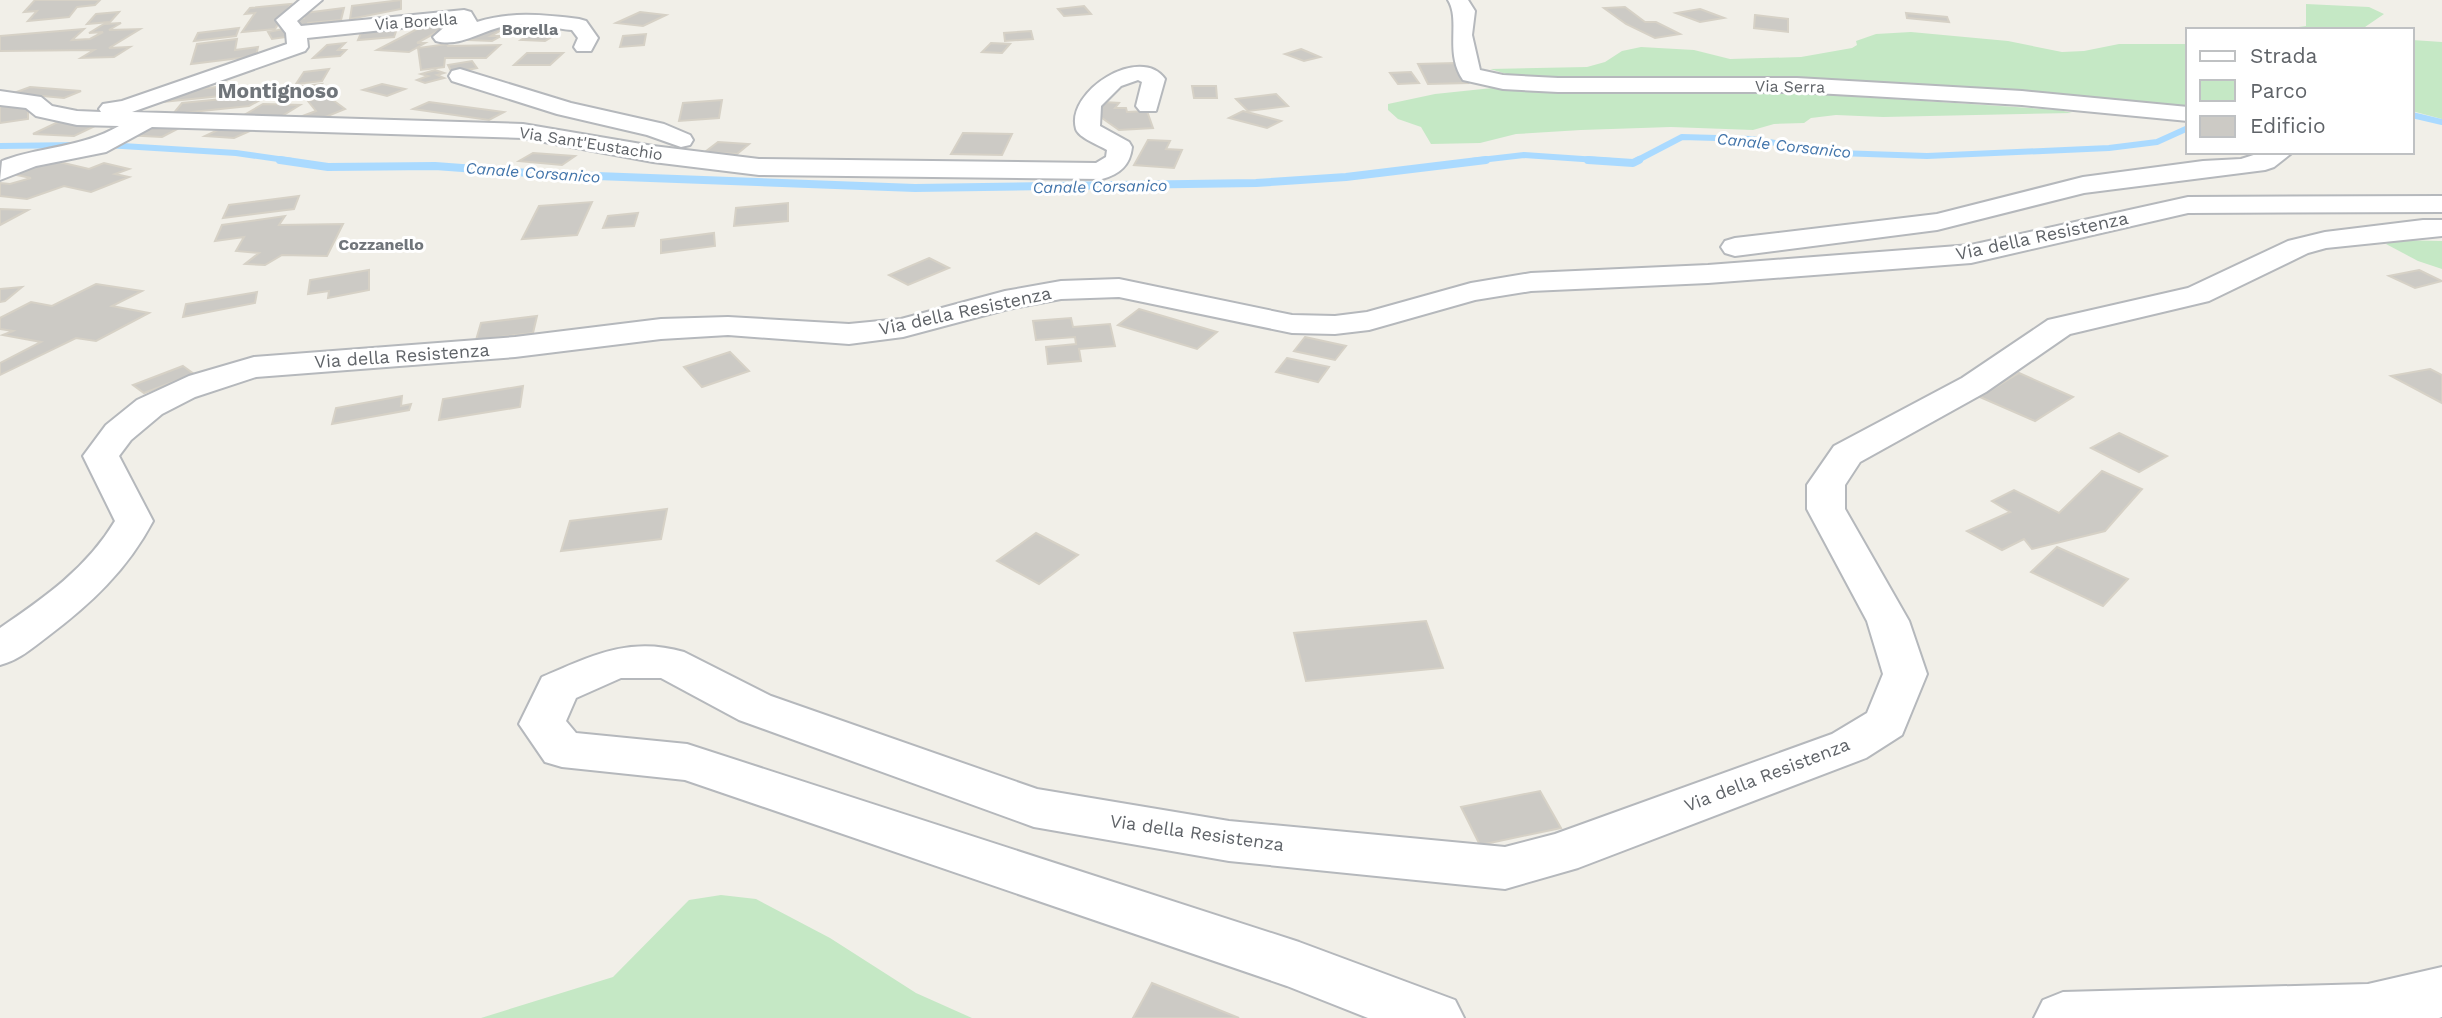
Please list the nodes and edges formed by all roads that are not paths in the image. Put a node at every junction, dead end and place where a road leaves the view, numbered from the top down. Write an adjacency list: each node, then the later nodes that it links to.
1 (312, 0): 3 (street)
2 (1458, 0): 8 (street, Via Serra)
3 (296, 33): 4 (street, Via Borella); 9 (street)
4 (584, 47)
5 (460, 76): 12 (street)
6 (0, 98): 9 (street, Via Sant'Eustachio)
7 (1148, 106): 12 (street, Via Sant'Eustachio)
8 (2186, 114)
9 (65, 116): 10 (street, Via Sant'Eustachio)
10 (146, 121): 12 (street, Via Sant'Eustachio); 13 (street)
11 (2278, 154): 16 (street)
12 (681, 158)
13 (0, 172)
14 (2442, 204): 16 (street, Via della Resistenza)
15 (2442, 228): 19 (street, Via della Resistenza)
16 (1688, 275): 17 (street, Via della Resistenza)
17 (0, 650)
18 (2442, 992): 20 (street)
19 (1435, 1018)
20 (2063, 1018)

